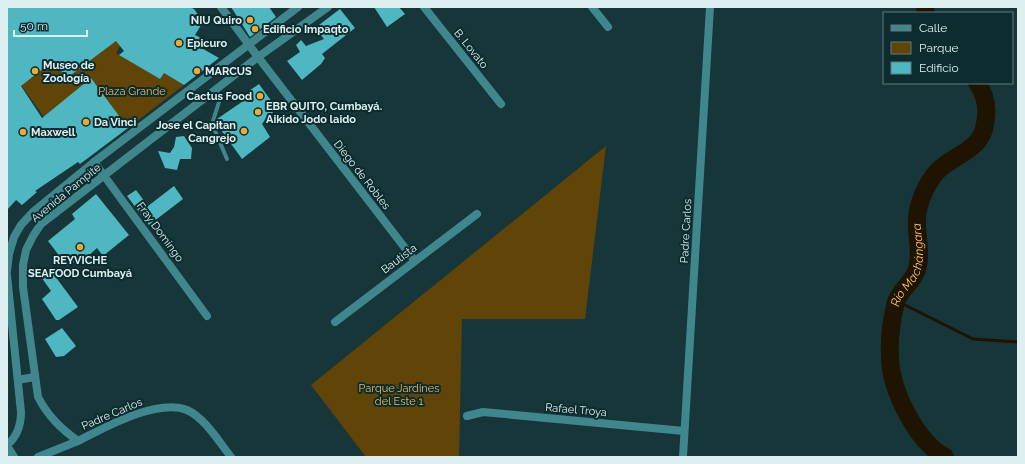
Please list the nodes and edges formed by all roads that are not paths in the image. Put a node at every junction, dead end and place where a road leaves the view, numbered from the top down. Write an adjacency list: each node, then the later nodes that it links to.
1 (221, 7): 8 (street, Diego de Robles)
2 (298, 7): 8 (street, Avenida Pampite)
3 (328, 7): 9 (street, Avenida Pampite)
4 (424, 7): 11 (street, B. Lovato)
5 (592, 7): 7 (street)
6 (710, 7): 24 (street, Padre Carlos)
7 (608, 27)
8 (248, 44): 9 (street, Diego de Robles); 13 (street, Avenida Pampite)
9 (258, 57): 10 (street, Avenida Pampite); 16 (street, Diego de Robles)
10 (217, 89): 12 (lane); 14 (street, Avenida Pampite)
11 (501, 104)
12 (227, 159)
13 (94, 162): 14 (street, Fray Domingo); 17 (street, Avenida Pampite)
14 (105, 176): 19 (street, Fray Domingo); 21 (street, Avenida Pampite)
15 (477, 214): 16 (street, Bautista)
16 (415, 261): 20 (street, Bautista)
17 (7, 271)
18 (7, 275): 22 (street)
19 (207, 316)
20 (335, 322)
21 (34, 377): 22 (street); 25 (street, Avenida Pampite)
22 (18, 380): 26 (street)
23 (467, 416): 24 (street, Rafael Troya)
24 (684, 431): 30 (street, Padre Carlos)
25 (78, 441): 28 (street); 29 (street, Padre Carlos)
26 (7, 446): 27 (street)
27 (14, 457)
28 (38, 457)
29 (231, 457)
30 (683, 457)

